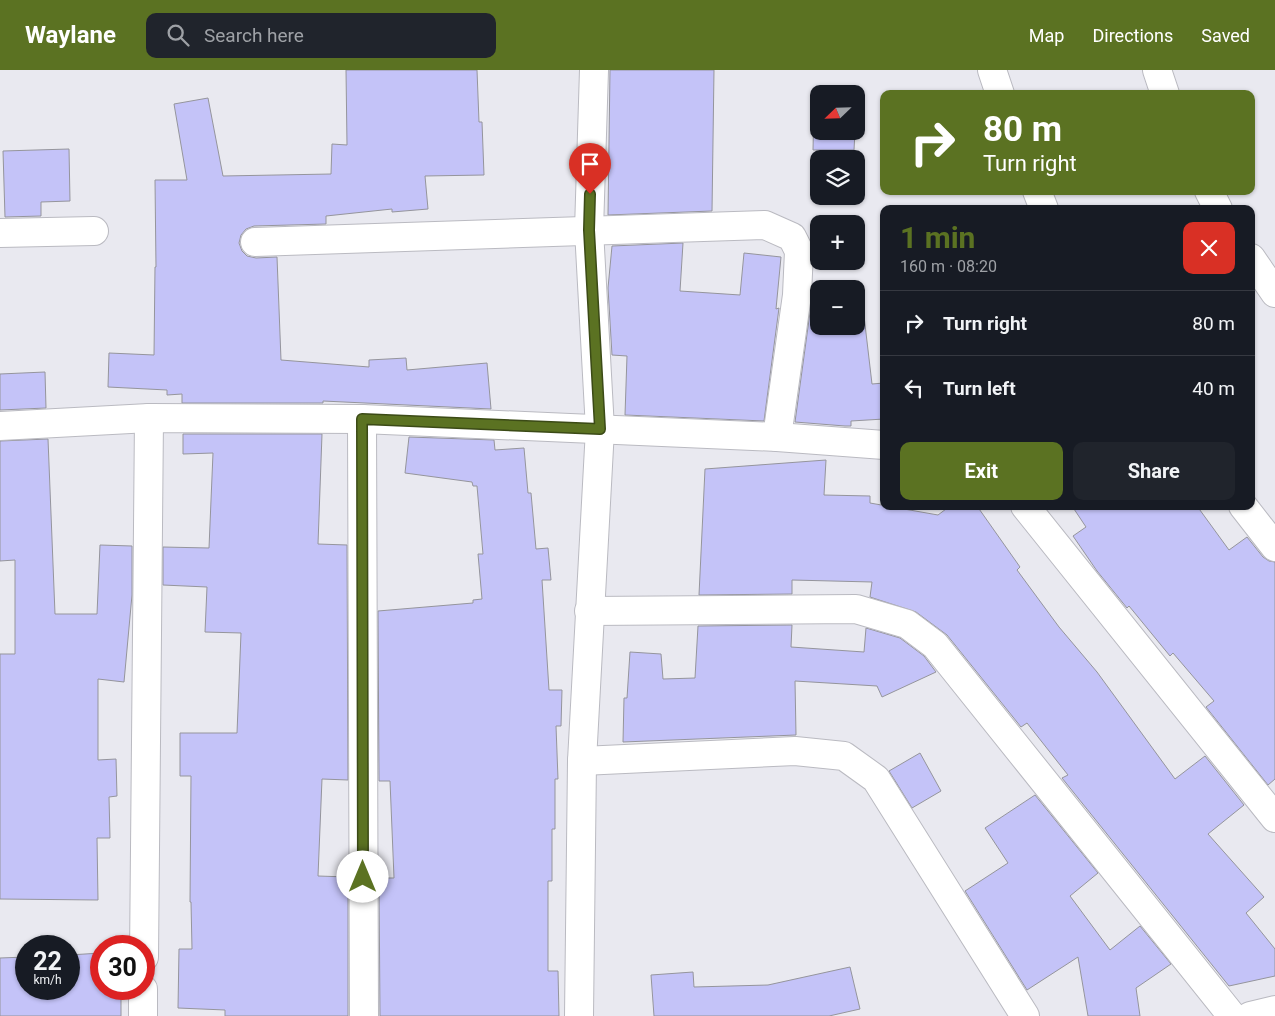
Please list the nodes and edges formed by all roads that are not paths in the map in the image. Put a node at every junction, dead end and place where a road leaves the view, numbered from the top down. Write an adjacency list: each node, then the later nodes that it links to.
1 (594, 70): 6 (street)
2 (992, 70): 4 (street)
3 (1157, 70): 5 (street)
4 (999, 90)
5 (1164, 90)
6 (589, 230): 9 (street); 15 (street); 16 (street)
7 (94, 231): 8 (street)
8 (0, 233)
9 (255, 242)
10 (1255, 264): 11 (street)
11 (1275, 293)
12 (148, 418): 13 (street); 14 (street); 24 (street)
13 (362, 419): 15 (street); 28 (street)
14 (0, 426)
15 (600, 429): 16 (street); 21 (street)
16 (777, 437): 17 (street)
17 (880, 445)
18 (1028, 510): 23 (street)
19 (1246, 510): 20 (street)
20 (1275, 547)
21 (590, 611): 22 (street); 31 (street)
22 (582, 761): 29 (street); 30 (street)
23 (1275, 818)
24 (144, 935)
25 (144, 1000): 27 (street)
26 (1275, 1010): 32 (street)
27 (143, 1016)
28 (364, 1016)
29 (579, 1016)
30 (1025, 1016)
31 (1232, 1016)
32 (1250, 1016)

